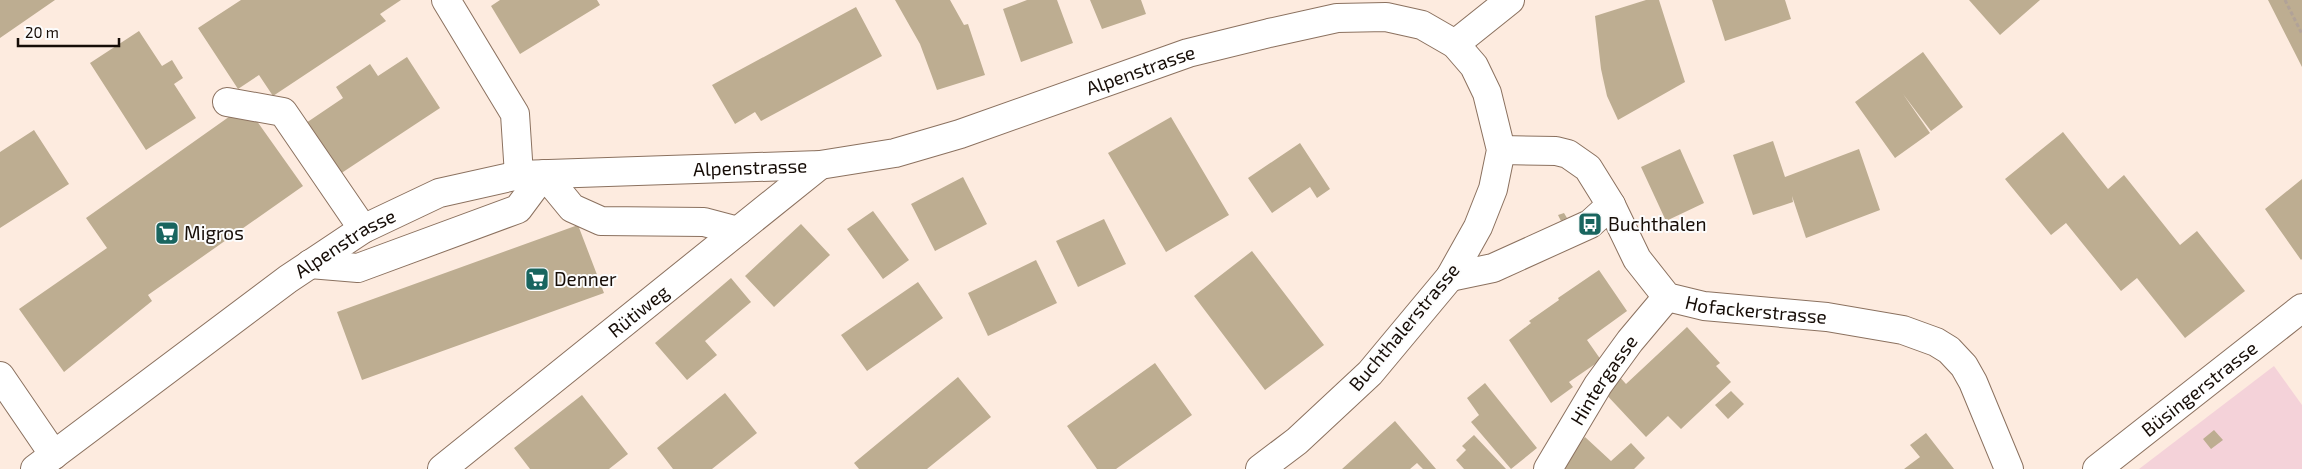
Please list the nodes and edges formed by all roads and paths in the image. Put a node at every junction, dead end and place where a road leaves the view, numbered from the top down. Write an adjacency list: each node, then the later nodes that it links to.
1 (446, 0): 9 (street)
2 (1510, 0): 5 (street)
3 (2285, 0): 4 (path)
4 (2302, 34)
5 (1455, 44): 7 (street, Buchthalerstrasse); 8 (street, Alpenstrasse)
6 (227, 102): 11 (street)
7 (1501, 150): 10 (street, Hofackerstrasse); 14 (street, Buchthalerstrasse)
8 (820, 165): 9 (street, Alpenstrasse); 12 (street, Rütiweg)
9 (531, 175): 11 (street, Alpenstrasse); 12 (street); 13 (street)
10 (1611, 205): 14 (street); 15 (street, Hofackerstrasse)
11 (363, 229): 13 (street, Alpenstrasse)
12 (738, 231): 19 (street, Rütiweg)
13 (310, 264): 18 (street, Alpenstrasse)
14 (1450, 277): 20 (street, Buchthalerstrasse)
15 (1667, 297): 21 (street, Hintergasse); 22 (street, Hofackerstrasse)
16 (2302, 308): 23 (street, Büsingerstrasse)
17 (0, 376): 18 (street)
18 (45, 462)
19 (456, 465)
20 (1260, 469)
21 (1548, 469)
22 (2009, 469)
23 (2097, 469)

